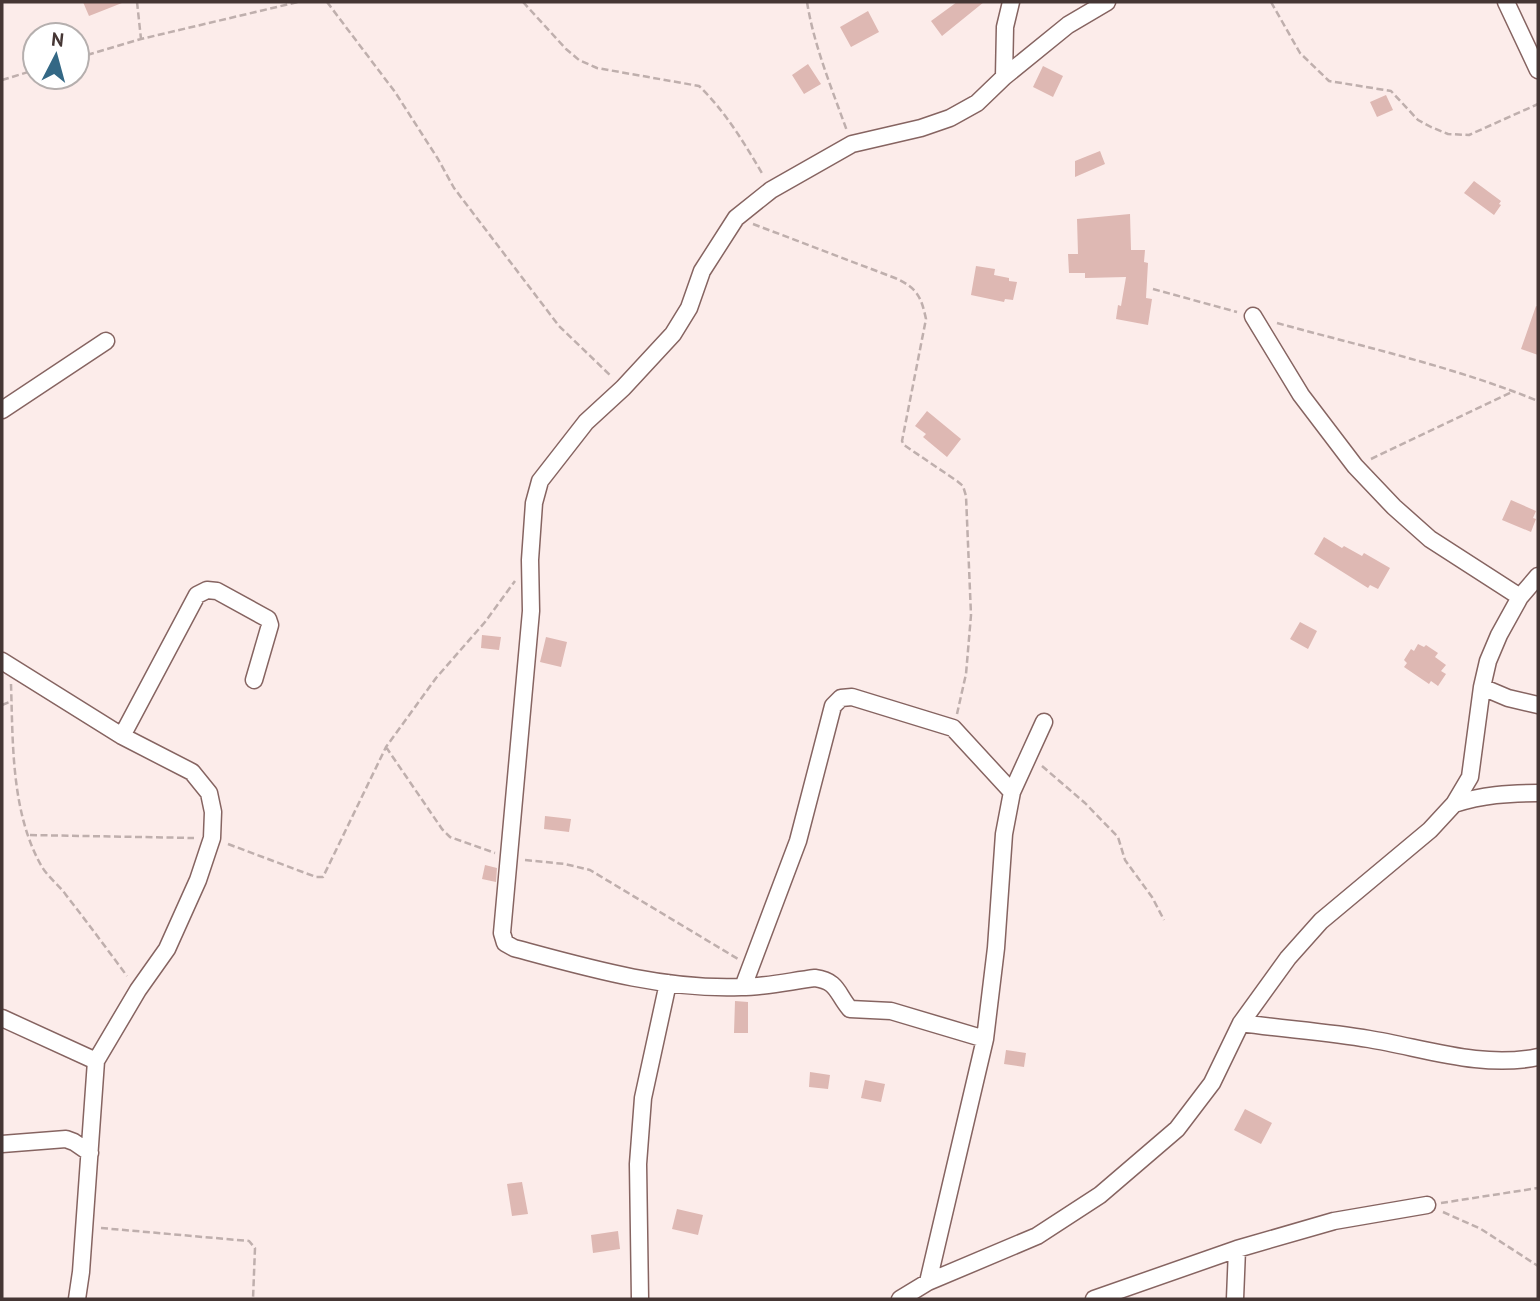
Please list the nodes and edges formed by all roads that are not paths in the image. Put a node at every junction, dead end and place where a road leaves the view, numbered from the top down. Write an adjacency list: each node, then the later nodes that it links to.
1 (1011, 2): 5 (street)
2 (1107, 2): 5 (street)
3 (1506, 2): 4 (street)
4 (1538, 69)
5 (1004, 77): 20 (street)
6 (1253, 316): 10 (street)
7 (106, 341): 8 (street)
8 (2, 410)
9 (1538, 576): 10 (street)
10 (1520, 597): 13 (street)
11 (6, 664): 16 (street)
12 (254, 680): 16 (street)
13 (1482, 687): 14 (street); 19 (street)
14 (1538, 705)
15 (1044, 722): 17 (street)
16 (122, 736): 26 (street)
17 (1012, 792): 21 (street); 24 (street)
18 (1538, 793): 19 (street)
19 (1454, 804): 23 (street)
20 (668, 983): 21 (street); 33 (street)
21 (743, 988): 24 (street)
22 (2, 1018): 26 (street)
23 (1241, 1023): 25 (street); 31 (street)
24 (985, 1039): 31 (street)
25 (1538, 1058)
26 (96, 1061): 28 (street)
27 (2, 1143): 28 (street)
28 (90, 1153): 32 (street)
29 (1427, 1205): 30 (street)
30 (1237, 1249): 35 (street); 36 (street)
31 (928, 1282): 34 (street)
32 (77, 1299)
33 (640, 1299)
34 (900, 1299)
35 (1094, 1299)
36 (1235, 1299)

